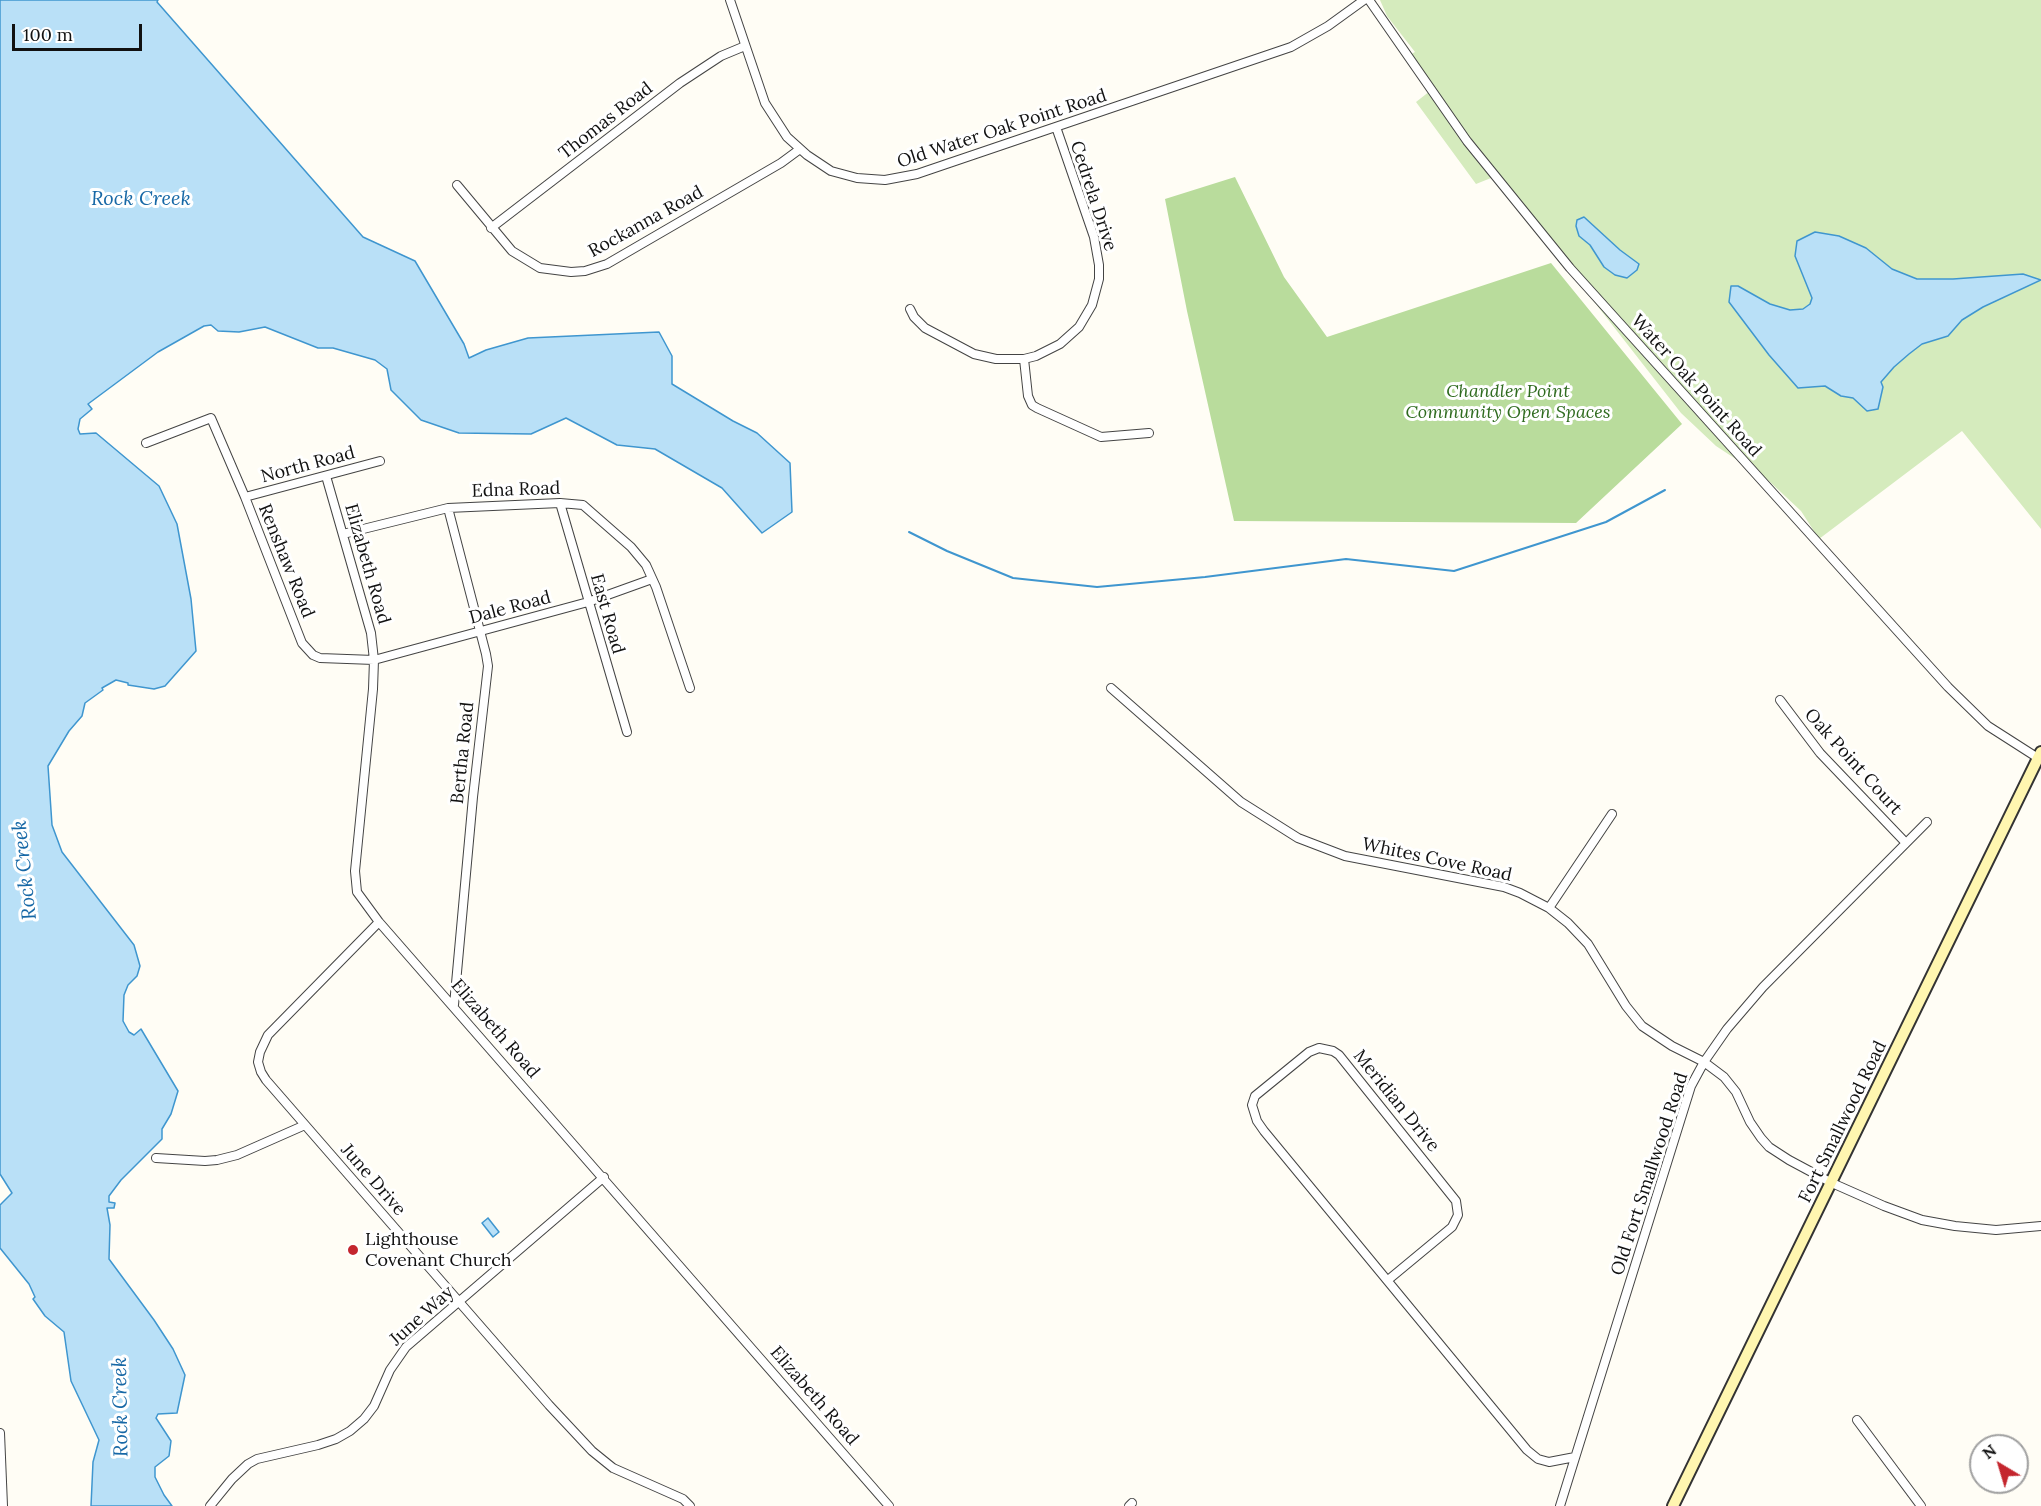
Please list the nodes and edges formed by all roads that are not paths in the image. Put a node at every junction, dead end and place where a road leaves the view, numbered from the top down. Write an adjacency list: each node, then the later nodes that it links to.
1 (730, 0): 3 (street, Old Water Oak Point Road)
2 (1367, 0): 4 (street, Old Water Oak Point Road); 26 (street, Water Oak Point Road)
3 (745, 46): 5 (street, Old Water Oak Point Road); 7 (street, Thomas Road)
4 (1056, 127): 5 (street, Old Water Oak Point Road); 9 (street, Cedrela Drive)
5 (800, 149): 7 (street, Rockanna Road)
6 (457, 185): 7 (street, Rockanna Road)
7 (491, 228)
8 (910, 309): 9 (street, Cedrela Drive)
9 (1024, 359): 10 (street)
10 (1149, 433)
11 (146, 443): 14 (street, Renshaw Road)
12 (380, 461): 13 (street, North Road)
13 (326, 476): 14 (street, North Road); 17 (street, Elizabeth Road)
14 (245, 497): 21 (street, Renshaw Road)
15 (560, 503): 16 (street, Edna Road); 18 (street, Edna Road); 19 (street, East Road)
16 (448, 507): 17 (street, Edna Road); 20 (street, Bertha Road)
17 (343, 534): 21 (street, Elizabeth Road)
18 (652, 579): 19 (street, Dale Road); 22 (street, Edna Road)
19 (588, 602): 20 (street, Dale Road); 25 (street, East Road)
20 (481, 632): 21 (street, Dale Road); 32 (street, Bertha Road)
21 (374, 660): 31 (street, Elizabeth Road)
22 (690, 688)
23 (1111, 688): 30 (street, Whites Cove Road)
24 (1780, 700): 29 (street, Oak Point Court)
25 (627, 732)
26 (2039, 755): 37 (main road, Fort Smallwood Road)
27 (1612, 814): 30 (street)
28 (1927, 822): 29 (street, Old Fort Smallwood Road)
29 (1905, 842): 33 (street, Old Fort Smallwood Road)
30 (1549, 908): 33 (street, Whites Cove Road)
31 (379, 922): 32 (street, Elizabeth Road); 34 (street, June Drive)
32 (454, 1005): 36 (street, Elizabeth Road)
33 (1704, 1062): 37 (street, Whites Cove Road); 43 (street, Old Fort Smallwood Road)
34 (304, 1125): 35 (street); 40 (street, June Drive)
35 (156, 1158)
36 (604, 1177): 40 (street, June Way); 47 (street, Elizabeth Road)
37 (1832, 1183): 38 (street, Whites Cove Road); 49 (main road, Fort Smallwood Road)
38 (2041, 1226)
39 (1388, 1280): 39 (street, Meridian Drive); 43 (street, Meridian Drive)
40 (459, 1302): 45 (street, June Way); 46 (street, June Drive)
41 (1857, 1420): 50 (street)
42 (0, 1433): 44 (street)
43 (1575, 1457): 48 (street, Old Fort Smallwood Road)
44 (3, 1506)
45 (210, 1506)
46 (690, 1506)
47 (889, 1506)
48 (1560, 1506)
49 (1673, 1506)
50 (1922, 1506)

